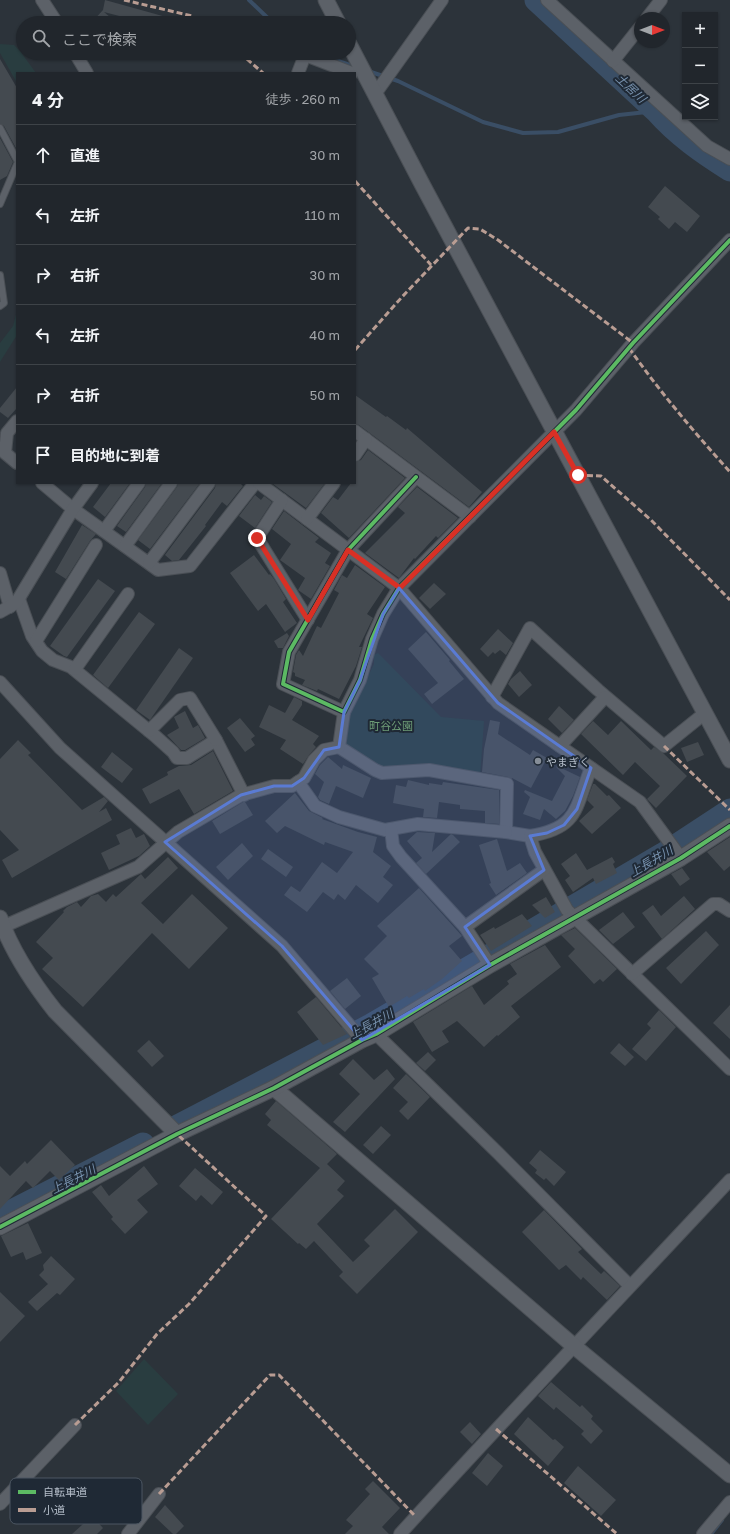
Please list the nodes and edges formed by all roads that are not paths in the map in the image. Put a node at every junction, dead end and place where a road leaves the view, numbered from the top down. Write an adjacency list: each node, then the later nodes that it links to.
1 (42, 0): 7 (street)
2 (326, 0): 8 (street)
3 (442, 0): 19 (street)
4 (547, 0): 14 (street)
5 (661, 0): 6 (street)
6 (652, 12)
7 (52, 16)
8 (334, 16)
9 (634, 35): 14 (street)
10 (79, 60): 15 (street)
11 (303, 60): 16 (street)
12 (318, 60): 17 (street)
13 (355, 60): 18 (street)
14 (613, 61): 22 (street)
15 (86, 72)
16 (298, 72)
17 (349, 72)
18 (361, 77): 19 (street)
19 (375, 94): 30 (street)
20 (0, 128): 21 (lane)
21 (16, 158)
22 (730, 159)
23 (16, 166): 24 (lane)
24 (0, 204)
25 (730, 240): 30 (street)
26 (0, 275): 27 (lane)
27 (0, 306)
28 (16, 422): 33 (street)
29 (356, 432): 31 (street)
30 (554, 432): 45 (street); 63 (street)
31 (366, 439): 32 (street); 34 (street)
32 (356, 454)
33 (16, 462)
34 (416, 477): 45 (street); 50 (street)
35 (46, 484): 44 (street)
36 (91, 484): 44 (street)
37 (138, 484): 47 (street)
38 (170, 484): 49 (street)
39 (208, 484): 51 (street)
40 (254, 484): 51 (street)
41 (260, 484): 43 (street)
42 (333, 484): 46 (street)
43 (282, 500): 46 (street); 56 (street)
44 (73, 509): 47 (street); 55 (street)
45 (470, 517): 53 (street)
46 (307, 519): 50 (street)
47 (104, 531): 49 (street)
48 (96, 546): 57 (street)
49 (125, 546): 51 (street)
50 (348, 550): 53 (street); 56 (street)
51 (148, 563)
52 (0, 573): 55 (street)
53 (400, 588): 60 (street); 62 (street)
54 (128, 594): 58 (street)
55 (10, 606): 57 (street)
56 (308, 620): 62 (street)
57 (36, 641): 58 (street)
58 (74, 669): 64 (street)
59 (0, 682): 76 (street)
60 (492, 697): 61 (street); 66 (street)
61 (606, 697): 63 (street); 66 (street)
62 (344, 712): 67 (street)
63 (705, 713): 68 (street)
64 (149, 731): 65 (street); 65 (street)
65 (216, 740): 71 (street)
66 (560, 746): 69 (street)
67 (339, 747): 70 (street); 74 (street)
68 (730, 760)
69 (591, 768): 75 (street); 77 (street)
70 (298, 782): 71 (street); 73 (street)
71 (244, 795): 76 (street)
72 (730, 826): 77 (street)
73 (392, 829): 74 (street); 82 (street)
74 (506, 832): 75 (street)
75 (530, 836): 78 (street)
76 (165, 842): 81 (street); 86 (street)
77 (681, 858): 80 (street)
78 (544, 870): 80 (street); 82 (street)
79 (730, 911): 84 (street)
80 (574, 918): 83 (street); 84 (street)
81 (1, 924): 89 (street)
82 (465, 927): 83 (street)
83 (490, 965): 85 (street)
84 (632, 974): 87 (street)
85 (376, 1034): 86 (street); 92 (street)
86 (362, 1040): 88 (street)
87 (730, 1069)
88 (274, 1088): 89 (street); 93 (street)
89 (177, 1134): 91 (street)
90 (730, 1180): 92 (street)
91 (0, 1227)
92 (630, 1286): 93 (street)
93 (575, 1347): 95 (street); 104 (street)
94 (75, 1425): 96 (street)
95 (730, 1475)
96 (25, 1478)
97 (10, 1493): 100 (street)
98 (159, 1494): 101 (street)
99 (730, 1502): 105 (street)
100 (0, 1504)
101 (142, 1516)
102 (136, 1524): 103 (street)
103 (128, 1534)
104 (400, 1534)
105 (703, 1534)

